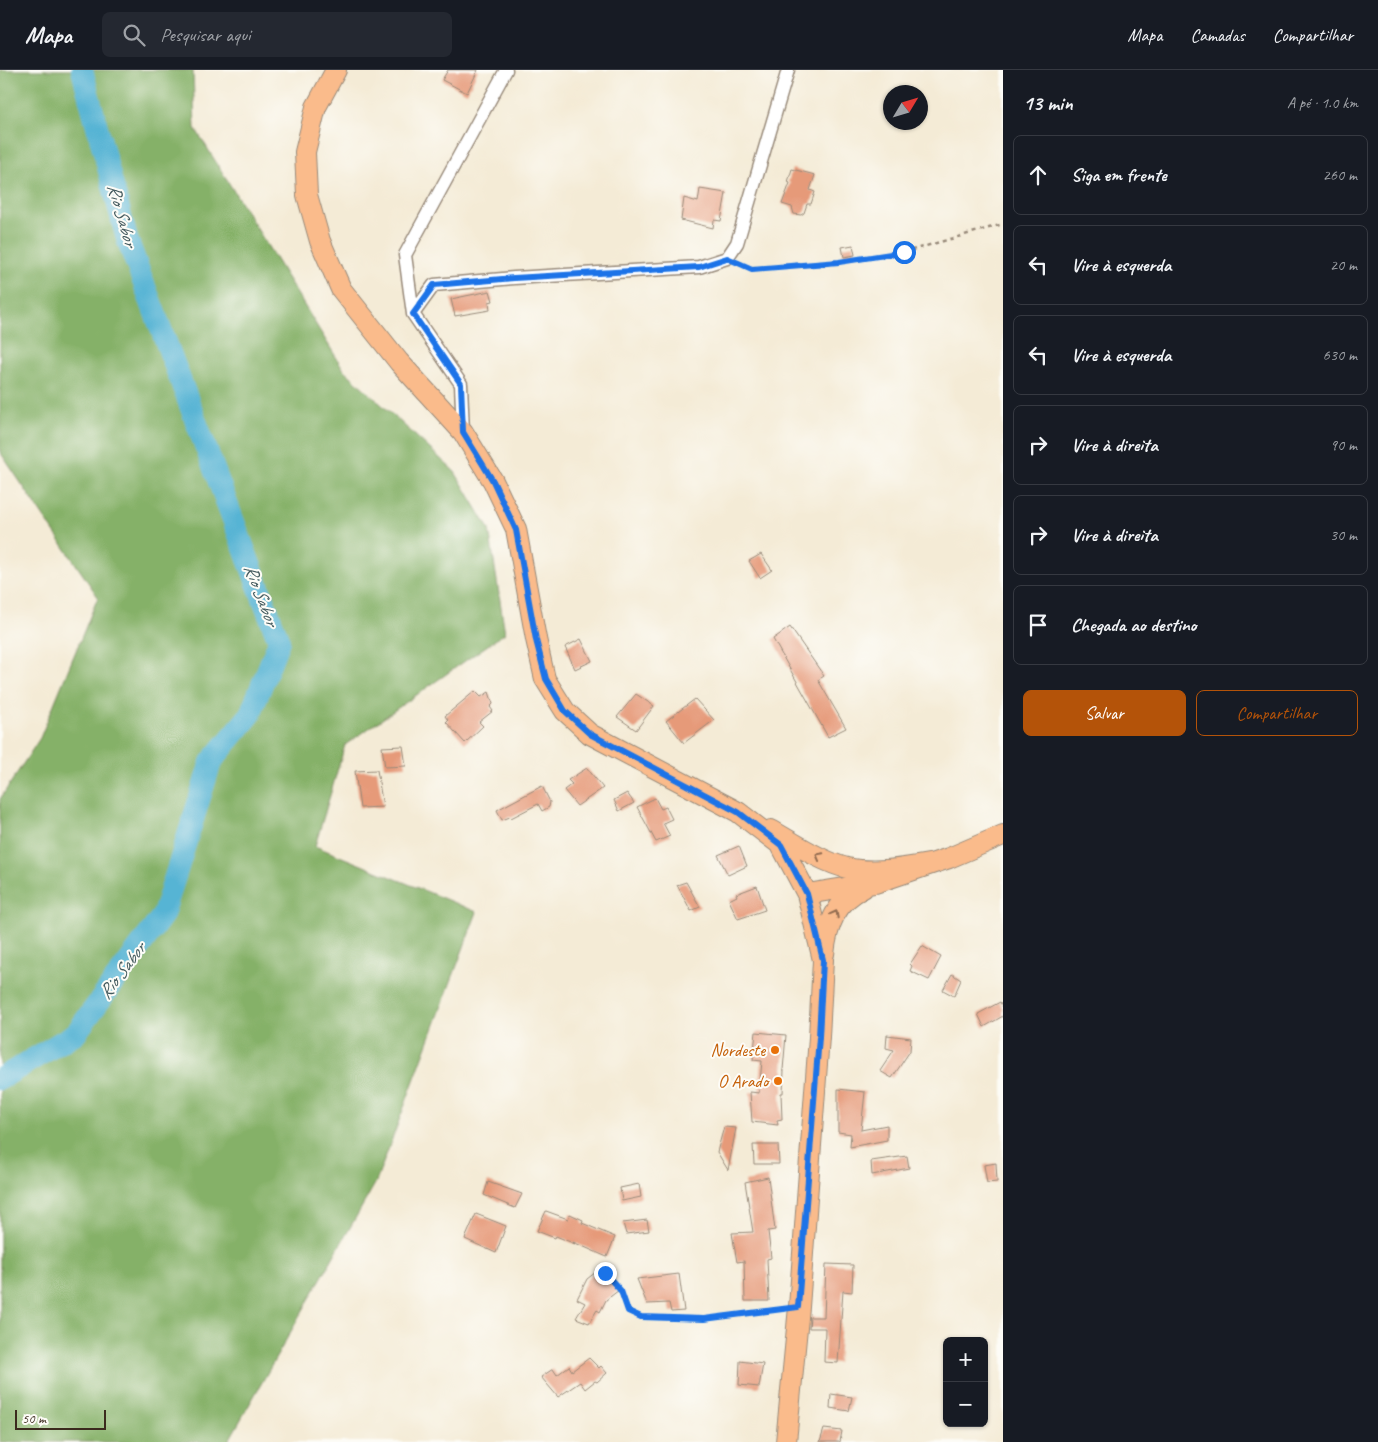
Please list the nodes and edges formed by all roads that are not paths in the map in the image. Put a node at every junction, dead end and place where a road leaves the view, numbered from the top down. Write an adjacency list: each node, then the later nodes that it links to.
1 (336, 70): 5 (main road)
2 (506, 70): 4 (street)
3 (788, 70): 4 (street)
4 (413, 314): 5 (street)
5 (463, 432): 6 (main road)
6 (738, 812): 9 (main road, one-way to 6); 11 (main road)
7 (1003, 835): 8 (main road)
8 (935, 863): 9 (main road); 10 (main road)
9 (848, 868): 11 (main road)
10 (875, 883): 11 (main road); 12 (main road, one-way to 10)
11 (807, 894): 12 (main road)
12 (823, 960): 13 (main road)
13 (786, 1442)

